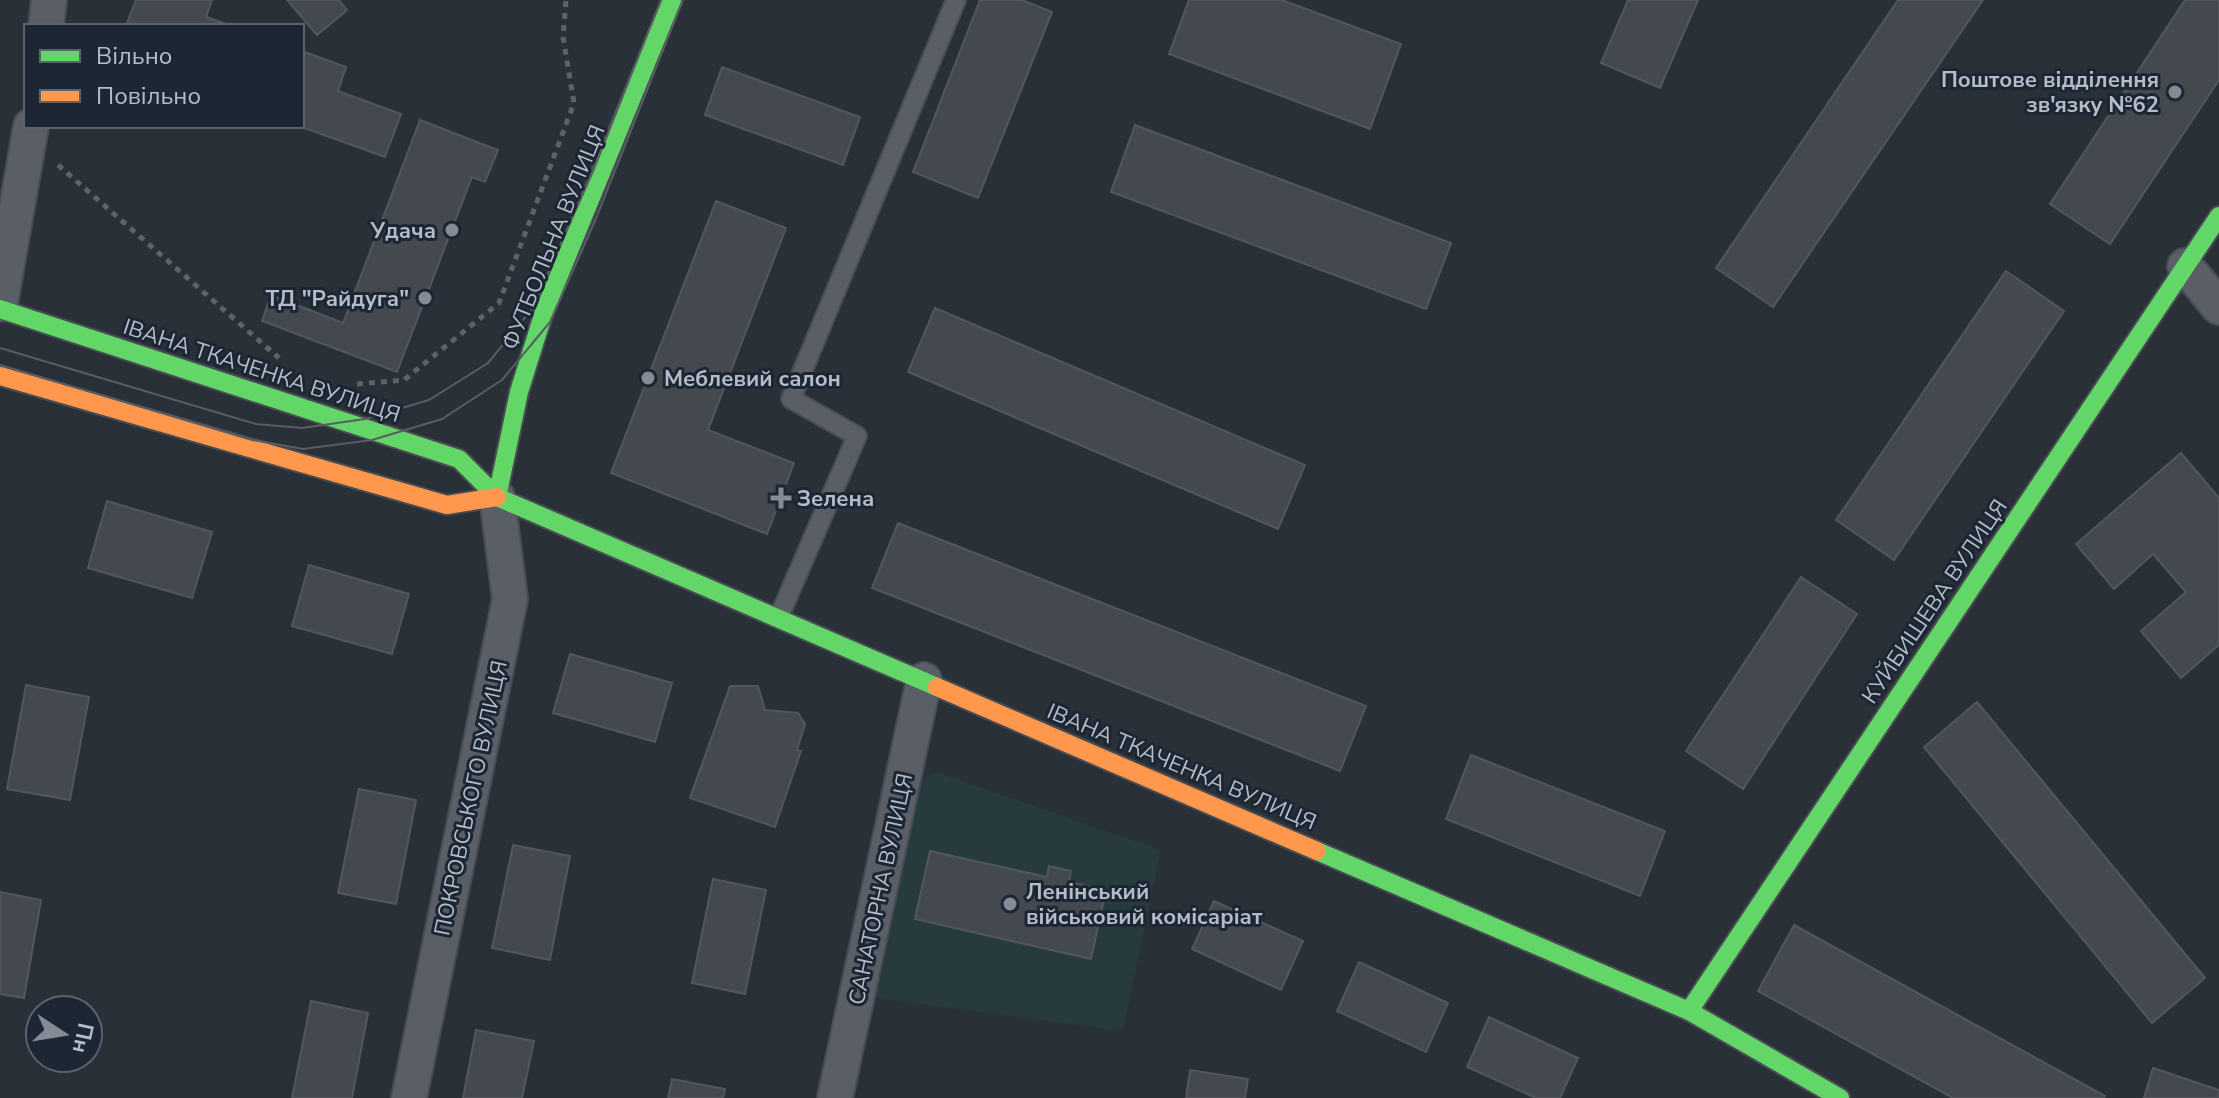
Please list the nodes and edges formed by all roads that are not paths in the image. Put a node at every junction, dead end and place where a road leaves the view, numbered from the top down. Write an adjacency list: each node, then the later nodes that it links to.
1 (49, 0): 4 (street)
2 (672, 0): 11 (main road, ФУТБОЛЬНА ВУЛИЦЯ)
3 (956, 0): 12 (lane)
4 (46, 24)
5 (30, 133): 8 (street)
6 (2219, 216): 7 (main road, КУЙБИШЕВА ВУЛИЦЯ)
7 (2185, 266): 9 (street); 14 (main road, КУЙБИШЕВА ВУЛИЦЯ)
8 (0, 306): 11 (main road, ІВАНА ТКАЧЕНКА ВУЛИЦЯ)
9 (2219, 307)
10 (0, 376): 11 (main road)
11 (497, 497): 12 (main road, ІВАНА ТКАЧЕНКА ВУЛИЦЯ); 15 (street, ПОКРОВСЬКОГО ВУЛИЦЯ)
12 (779, 617): 13 (main road, ІВАНА ТКАЧЕНКА ВУЛИЦЯ)
13 (924, 680): 14 (main road, ІВАНА ТКАЧЕНКА ВУЛИЦЯ); 16 (street, САНАТОРНА ВУЛИЦЯ)
14 (1689, 1011): 17 (main road, ІВАНА ТКАЧЕНКА ВУЛИЦЯ)
15 (409, 1098)
16 (835, 1098)
17 (1840, 1098)

